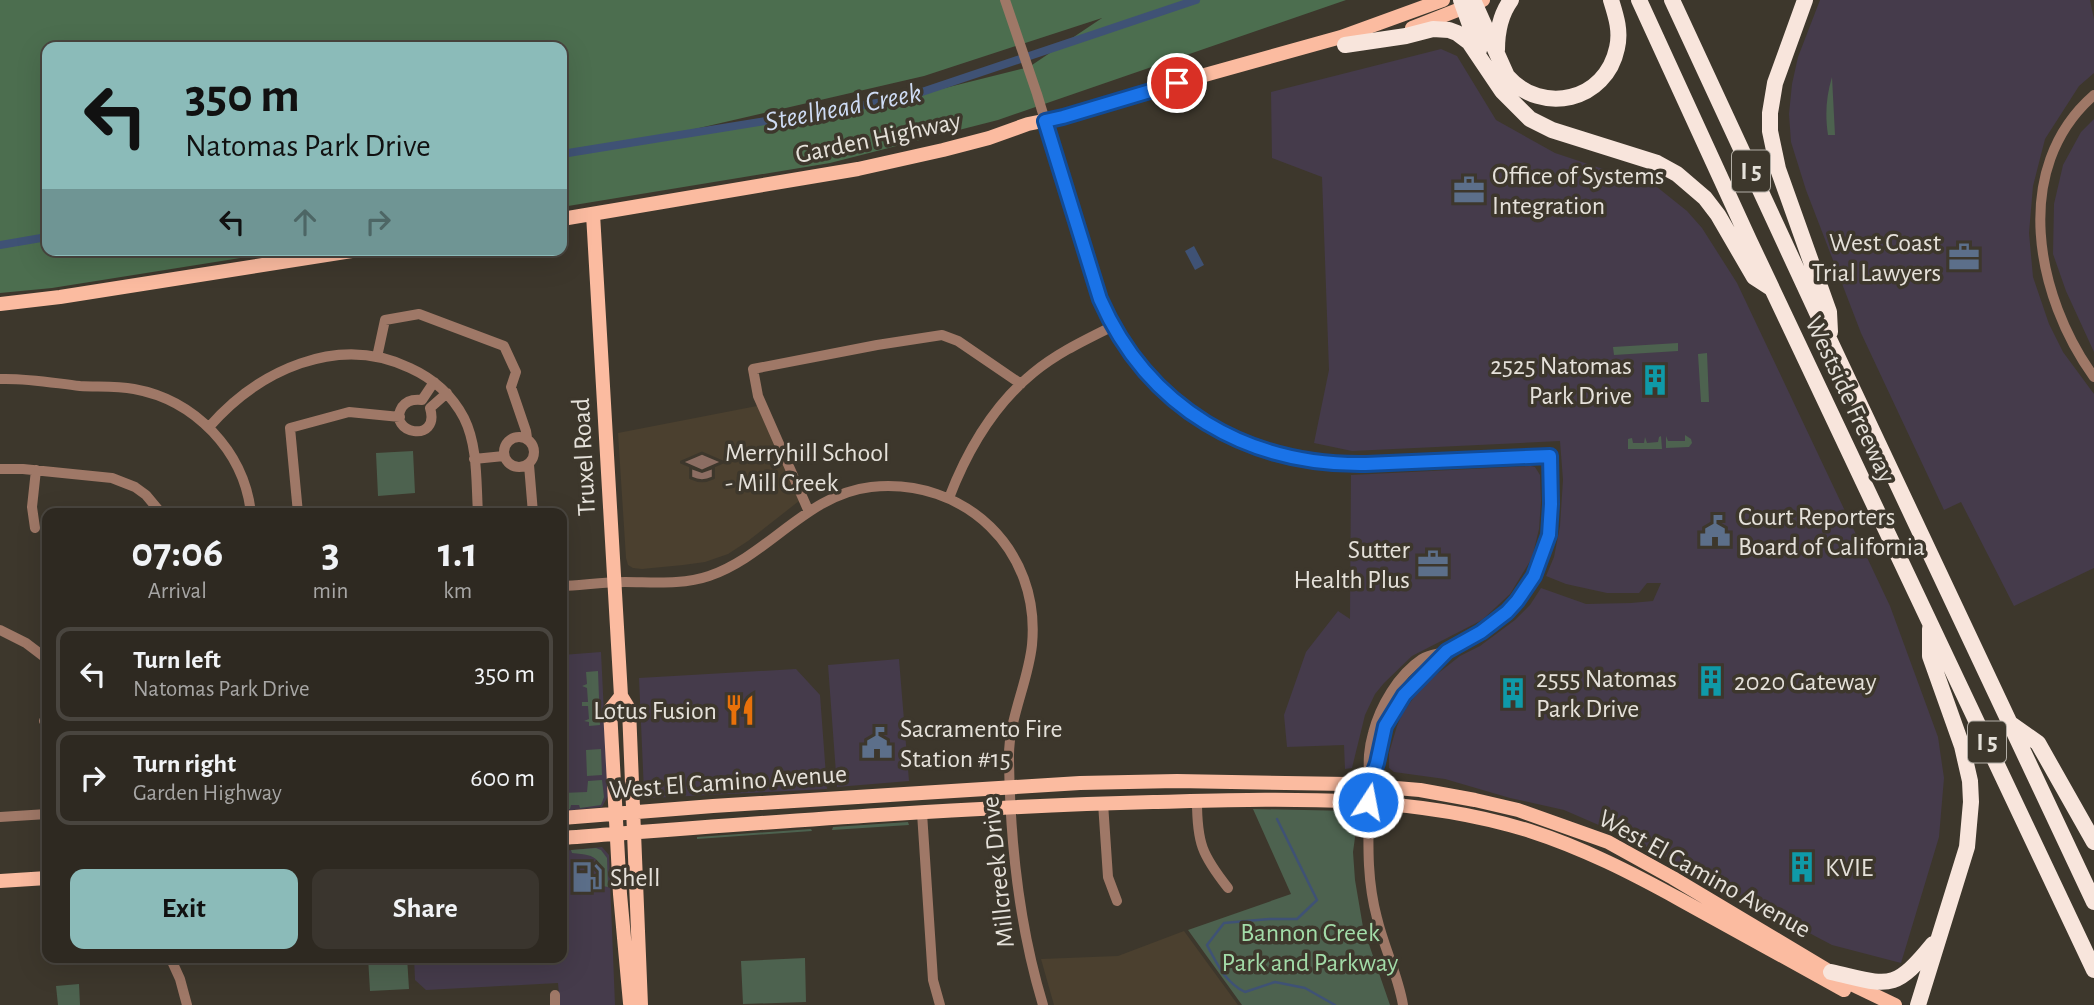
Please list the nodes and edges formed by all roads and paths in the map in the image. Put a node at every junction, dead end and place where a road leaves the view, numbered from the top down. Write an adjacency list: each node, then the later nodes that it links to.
1 (1443, 0): 11 (main road, Garden Highway)
2 (1511, 0): 10 (highway)
3 (1611, 0): 10 (highway)
4 (1639, 0): 17 (highway, Westside Freeway / I 5)
5 (1672, 0): 20 (highway, Westside Freeway / I 5)
6 (1805, 0): 20 (highway)
7 (1471, 2): 9 (main road, Garden Highway); 10 (highway)
8 (1006, 4): 13 (street)
9 (1345, 45): 10 (highway); 11 (main road, Garden Highway)
10 (1491, 60): 17 (highway)
11 (1199, 77): 13 (main road, Garden Highway)
12 (2094, 95): 22 (street)
13 (1045, 121): 14 (main road, Garden Highway); 19 (street)
14 (593, 214): 15 (main road, Garden Highway); 43 (main road, Truxel Road)
15 (567, 218)
16 (320, 256): 18 (main road)
17 (1773, 289): 45 (highway, Westside Freeway / I 5)
18 (0, 304)
19 (1113, 326): 25 (street); 50 (street)
20 (1830, 341): 49 (highway, Westside Freeway / I 5)
21 (377, 357): 24 (street); 28 (street); 29 (street)
22 (2094, 377)
23 (0, 379): 28 (street)
24 (434, 382): 26 (street); 27 (street)
25 (1021, 384): 35 (street); 41 (street)
26 (447, 393): 27 (street); 31 (street)
27 (400, 417): 38 (street)
28 (209, 427): 37 (street)
29 (527, 438): 30 (street); 32 (street)
30 (504, 456): 31 (street); 32 (street)
31 (474, 459): 39 (street)
32 (528, 464): 40 (street)
33 (0, 469): 34 (street)
34 (36, 470): 36 (street); 42 (street)
35 (950, 498): 41 (street, Millcreek Drive); 51 (street, Millcreek Drive)
36 (157, 508)
37 (250, 508)
38 (298, 508)
39 (478, 508)
40 (532, 508)
41 (809, 512): 43 (street, Millcreek Drive)
42 (36, 528)
43 (615, 582): 44 (street, Millcreek Drive); 48 (main road, Truxel Road)
44 (567, 586)
45 (1930, 623): 71 (highway); 73 (highway, Westside Freeway / I 5)
46 (0, 630): 47 (street)
47 (42, 655)
48 (621, 696): 56 (main road, Truxel Road); 59 (main road, Truxel Road)
49 (2009, 723): 65 (highway); 70 (highway, Westside Freeway / I 5)
50 (1369, 785): 51 (main road, West El Camino Avenue); 53 (street); 74 (main road, West El Camino Avenue)
51 (1010, 787): 55 (street, Millcreek Drive); 56 (main road, West El Camino Avenue)
52 (1197, 801): 53 (main road, West El Camino Avenue); 54 (main road, West El Camino Avenue); 68 (street)
53 (1368, 802): 79 (street); 80 (main road, West El Camino Avenue)
54 (1103, 803): 55 (main road, West El Camino Avenue); 69 (street)
55 (1012, 806): 57 (main road, West El Camino Avenue); 78 (street, Millcreek Drive)
56 (634, 813): 59 (main road, West El Camino Avenue); 62 (main road, Truxel Road)
57 (922, 813): 62 (main road, West El Camino Avenue); 77 (street)
58 (42, 814): 60 (street)
59 (615, 814): 61 (main road, West El Camino Avenue); 63 (main road, Truxel Road)
60 (0, 817)
61 (567, 818)
62 (635, 832): 63 (main road, West El Camino Avenue); 75 (main road, Truxel Road)
63 (616, 834): 64 (main road, West El Camino Avenue); 75 (main road, Truxel Road)
64 (567, 838)
65 (2094, 842)
66 (42, 878): 67 (main road)
67 (0, 881)
68 (1228, 888)
69 (1117, 901)
70 (2094, 902)
71 (1937, 940): 74 (highway); 82 (highway)
72 (173, 963): 76 (street)
73 (2094, 970)
74 (1831, 972): 81 (main road, West El Camino Avenue)
75 (638, 1004)
76 (187, 1005)
77 (940, 1005)
78 (1043, 1005)
79 (1403, 1005)
80 (1871, 1005)
81 (1895, 1005)
82 (1918, 1005)

